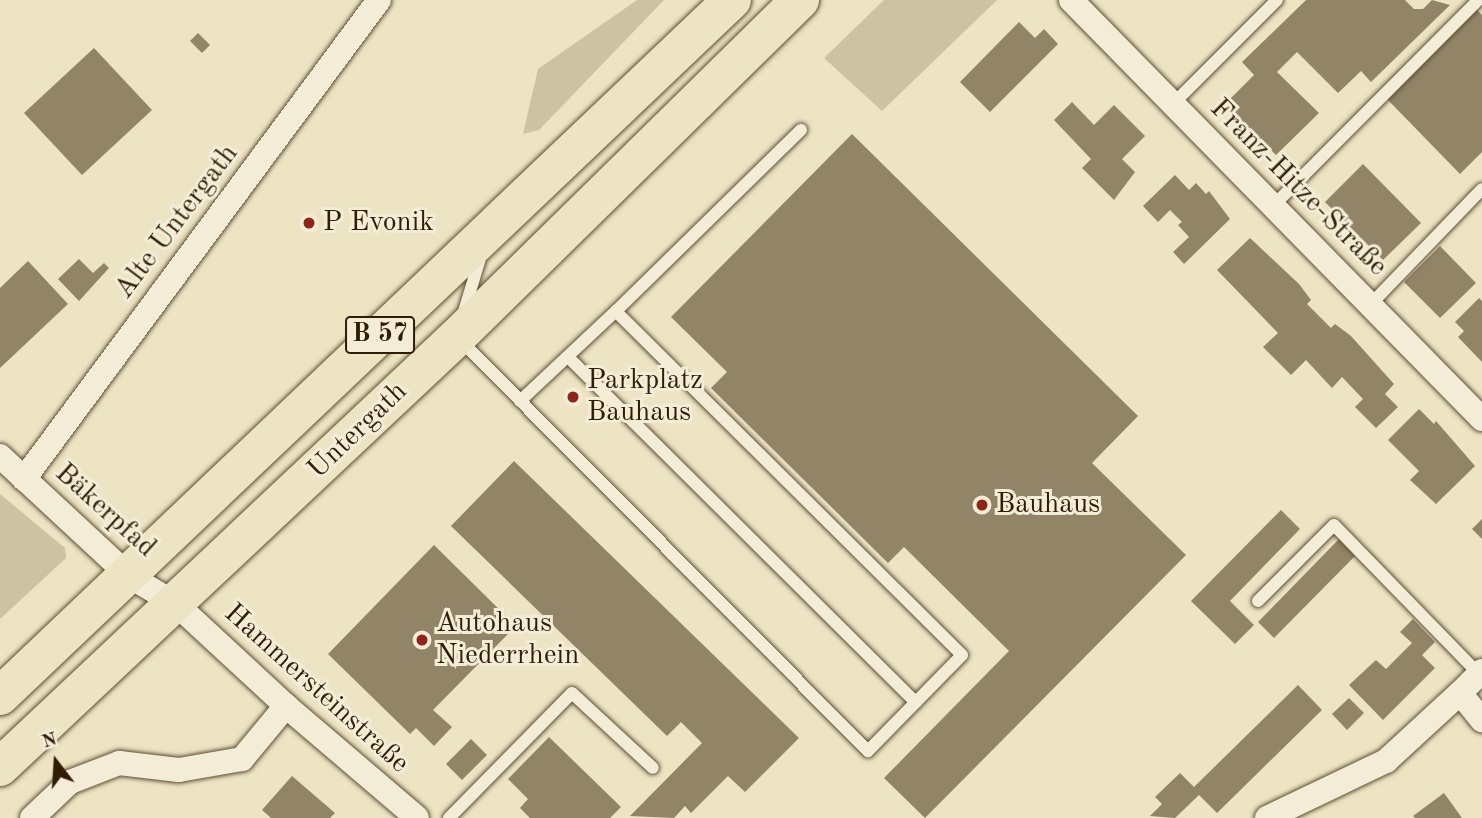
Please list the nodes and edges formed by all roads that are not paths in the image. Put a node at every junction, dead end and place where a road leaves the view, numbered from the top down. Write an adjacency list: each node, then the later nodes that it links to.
1 (379, 0): 19 (street, Alte Untergath)
2 (732, 0): 11 (main road, Untergath / B 57)
3 (800, 0): 14 (main road, Untergath / B 57)
4 (1071, 0): 7 (street, Franz-Hitze-Straße)
5 (1277, 0): 7 (lane)
6 (1478, 0): 10 (lane)
7 (1172, 104): 10 (street, Franz-Hitze-Straße)
8 (801, 130): 13 (lane)
9 (1482, 188): 12 (lane)
10 (1273, 206): 12 (street, Franz-Hitze-Straße)
11 (487, 233): 14 (lane); 20 (main road, Untergath / B 57)
12 (1370, 305): 17 (street, Franz-Hitze-Straße)
13 (616, 311): 15 (lane); 26 (lane)
14 (457, 337): 16 (lane); 22 (main road, Untergath / B 57)
15 (568, 357): 16 (lane); 26 (lane)
16 (520, 401): 26 (lane)
17 (1479, 408)
18 (0, 456): 19 (street, Bäkerpfad)
19 (24, 479): 20 (street, Bäkerpfad)
20 (129, 576): 22 (street, Bäkerpfad); 25 (main road, Untergath / B 57)
21 (1258, 601): 23 (lane)
22 (176, 604): 27 (street, Hammersteinstraße); 29 (main road, Untergath / B 57)
23 (1481, 673): 24 (street)
24 (1460, 693): 28 (street); 34 (street)
25 (0, 696)
26 (916, 702)
27 (286, 706): 31 (street); 32 (street, Hammersteinstraße)
28 (1482, 720)
29 (0, 767)
30 (653, 768): 33 (lane)
31 (32, 818)
32 (417, 818)
33 (449, 818)
34 (1267, 818)

